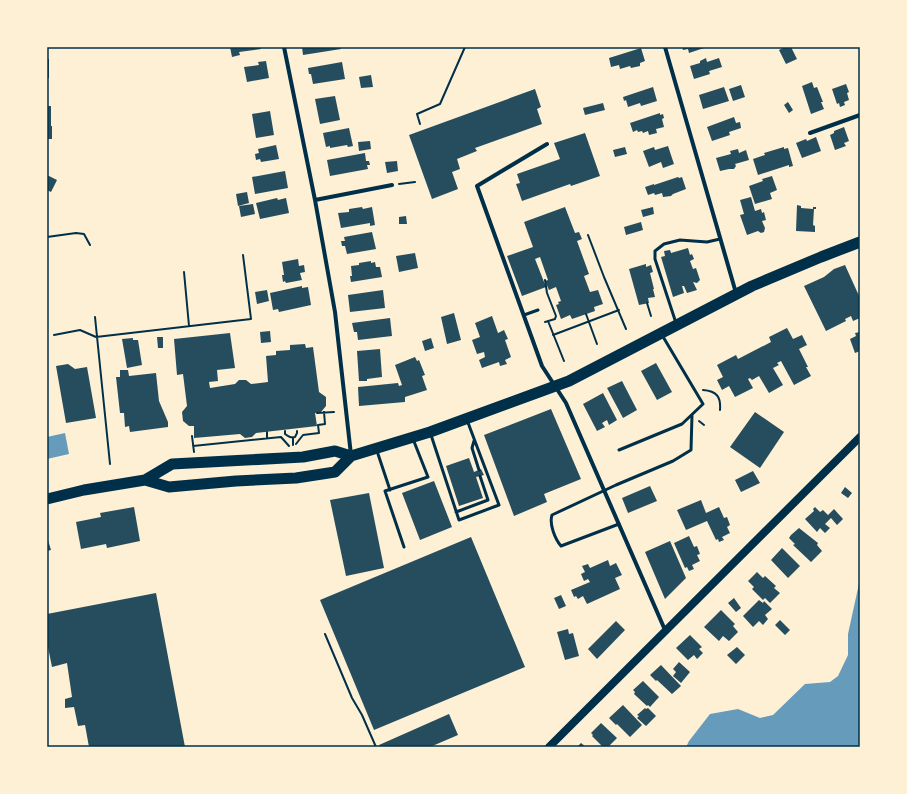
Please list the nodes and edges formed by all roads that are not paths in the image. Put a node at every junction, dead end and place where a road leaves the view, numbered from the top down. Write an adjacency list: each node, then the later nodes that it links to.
1 (284, 47): 7 (street)
2 (665, 47): 8 (street)
3 (860, 115): 4 (street)
4 (810, 133)
5 (547, 144): 12 (street)
6 (392, 185): 7 (street)
7 (315, 200): 24 (street)
8 (720, 239): 10 (street); 13 (lane)
9 (860, 242): 10 (highway)
10 (737, 294): 13 (highway)
11 (538, 310): 12 (lane)
12 (524, 315): 15 (street)
13 (676, 325): 14 (highway)
14 (661, 333): 15 (highway); 16 (lane)
15 (555, 385): 17 (highway); 29 (street)
16 (692, 415): 23 (lane); 29 (lane)
17 (467, 419): 18 (highway); 21 (lane)
18 (430, 432): 19 (highway); 31 (lane)
19 (413, 437): 22 (highway); 28 (lane)
20 (860, 437): 34 (main road)
21 (475, 441): 25 (lane); 31 (lane)
22 (376, 449): 24 (highway); 28 (lane)
23 (619, 450)
24 (351, 456): 27 (highway); 27 (highway)
25 (479, 470)
26 (480, 476): 31 (lane)
27 (145, 480): 30 (highway)
28 (390, 490): 33 (lane)
29 (604, 490): 32 (street); 32 (lane)
30 (47, 499)
31 (456, 512)
32 (619, 524): 34 (street)
33 (404, 547)
34 (665, 630): 35 (main road)
35 (549, 747)

